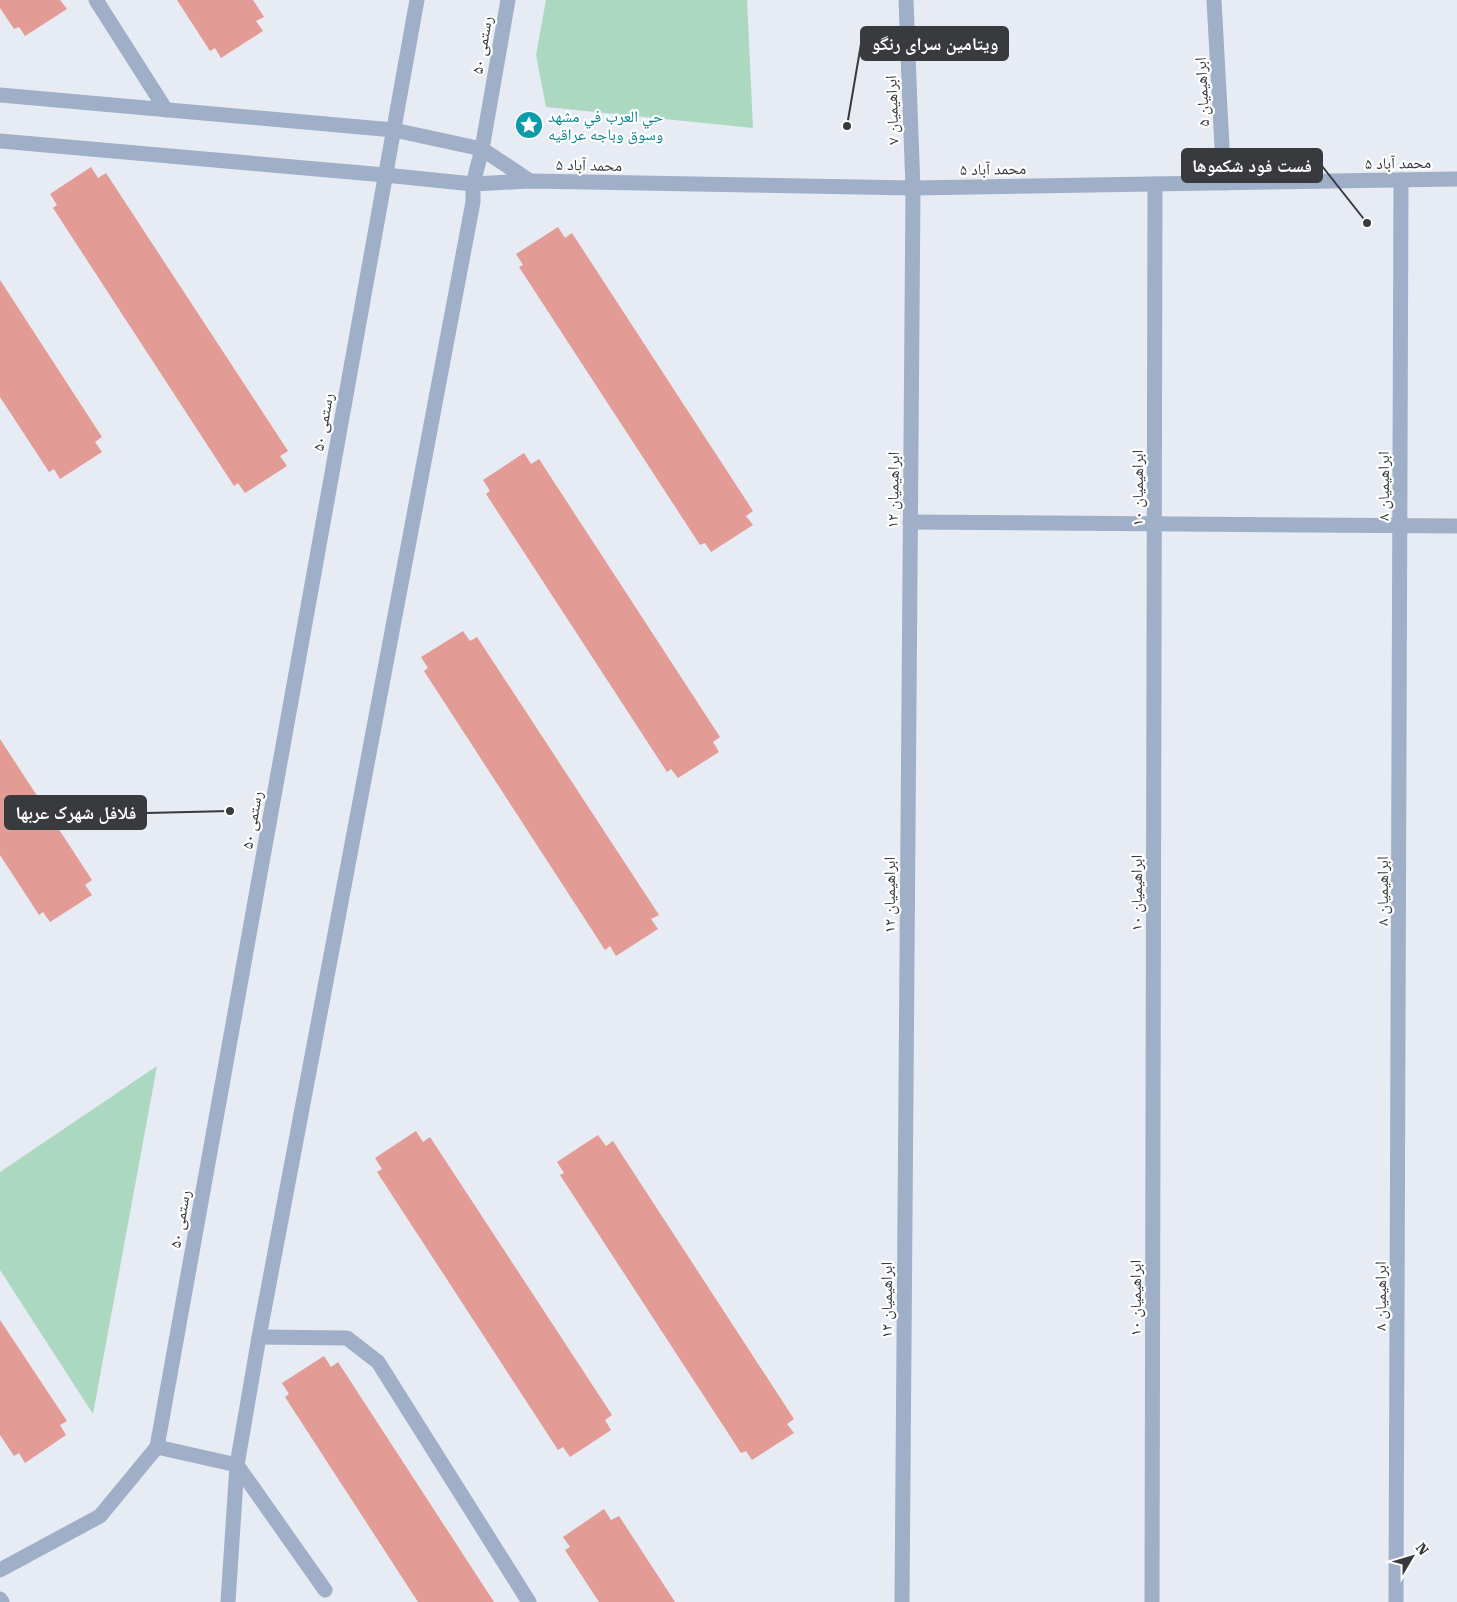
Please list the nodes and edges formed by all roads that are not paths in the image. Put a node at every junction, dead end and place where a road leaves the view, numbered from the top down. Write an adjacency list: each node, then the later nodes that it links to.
1 (96, 0): 7 (street)
2 (417, 0): 8 (street, رستمی ۵۰)
3 (508, 0): 10 (street, رستمی ۵۰)
4 (906, 0): 18 (street, ابراهیمیان ۷)
5 (1214, 0): 15 (street, ابراهیمیان ۵)
6 (0, 95): 7 (street)
7 (166, 110): 8 (street)
8 (394, 130): 10 (street); 11 (street, رستمی ۵۰)
9 (0, 141): 11 (street, محمد آباد ۵)
10 (482, 149): 14 (street); 16 (street, رستمی ۵۰)
11 (385, 175): 16 (street, محمد آباد ۵); 24 (street, رستمی ۵۰)
12 (1457, 179): 13 (street, محمد آباد ۵)
13 (1401, 180): 15 (street, محمد آباد ۵); 21 (street, ابراهیمیان ۸)
14 (530, 181): 16 (street, محمد آباد ۵); 18 (street, محمد آباد ۵)
15 (1224, 183): 17 (street, محمد آباد ۵)
16 (474, 184): 23 (street, رستمی ۵۰)
17 (1155, 184): 18 (street, محمد آباد ۵); 20 (street, ابراهیمیان ۱۰)
18 (913, 188): 19 (street, ابراهیمیان ۱۲)
19 (910, 522): 20 (street); 30 (street, ابراهیمیان ۱۲)
20 (1154, 524): 21 (street); 31 (street, ابراهیمیان ۱۰)
21 (1400, 525): 22 (street); 32 (street, ابراهیمیان ۸)
22 (1457, 526)
23 (259, 1337): 25 (street, رستمی ۵۰); 29 (street)
24 (157, 1447): 25 (street); 26 (street, رستمی ۵۰)
25 (237, 1465): 27 (street); 28 (street, رستمی ۵۰)
26 (0, 1570)
27 (325, 1590)
28 (228, 1602)
29 (529, 1602)
30 (902, 1602)
31 (1152, 1602)
32 (1396, 1602)

